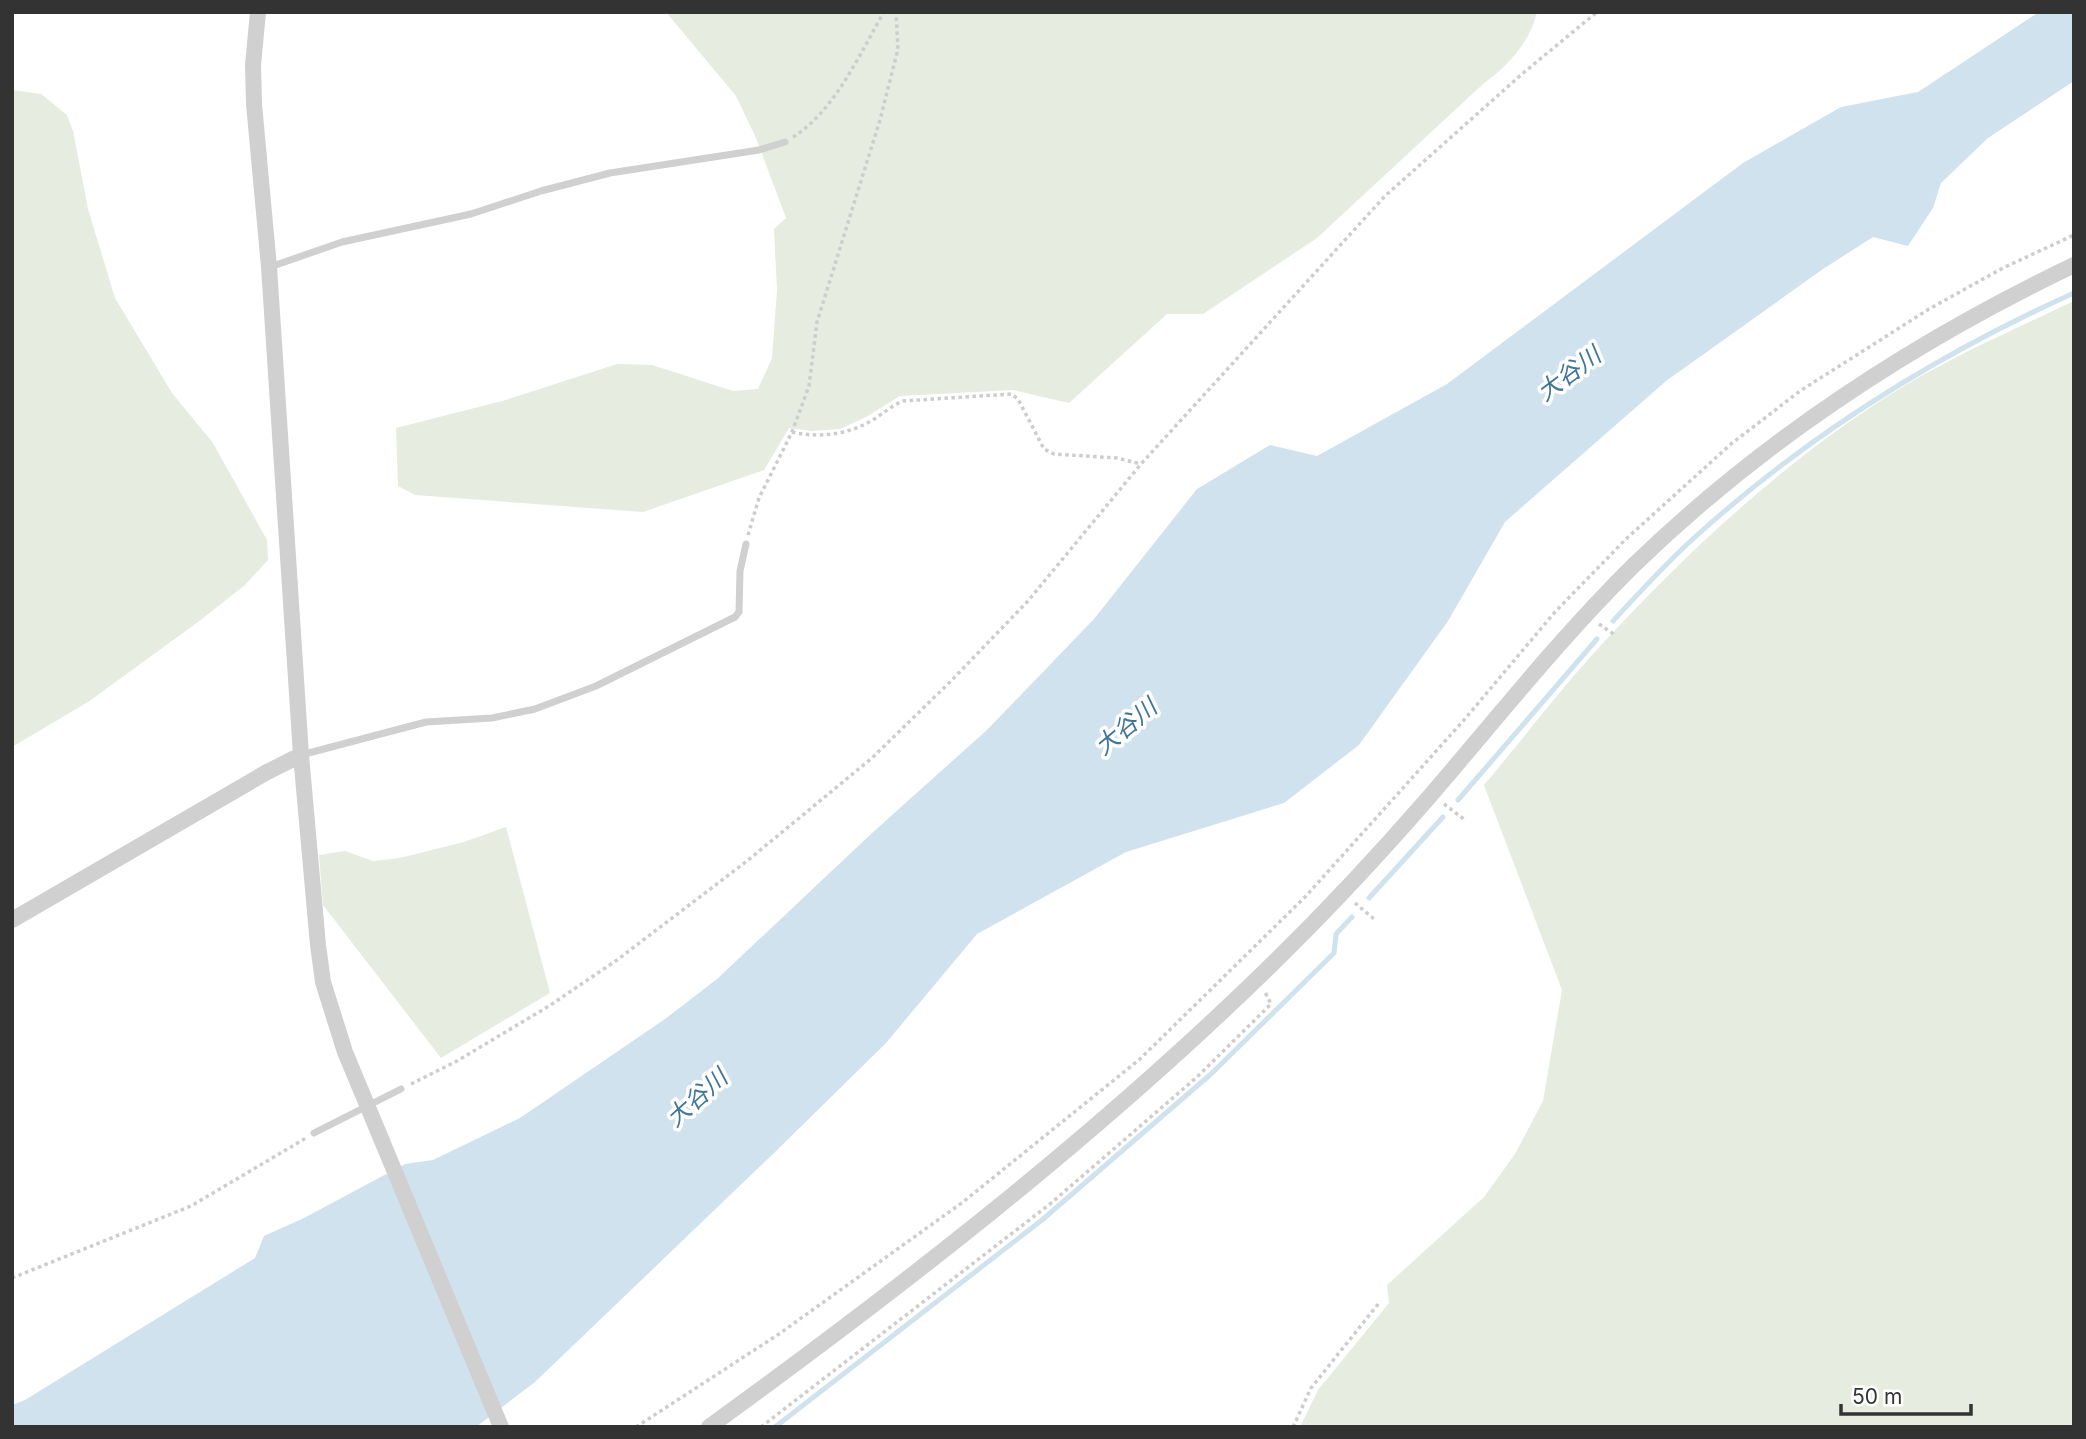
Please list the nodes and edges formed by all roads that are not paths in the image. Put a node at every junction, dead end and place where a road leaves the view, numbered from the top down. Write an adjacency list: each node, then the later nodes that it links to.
1 (258, 12): 4 (street)
2 (785, 142): 4 (lane)
3 (2074, 265): 12 (street)
4 (269, 267): 6 (street)
5 (746, 544): 6 (lane)
6 (301, 755): 7 (street); 9 (street)
7 (12, 920)
8 (401, 1089): 9 (lane)
9 (368, 1108): 10 (lane); 11 (street)
10 (314, 1133)
11 (500, 1427)
12 (709, 1427)

